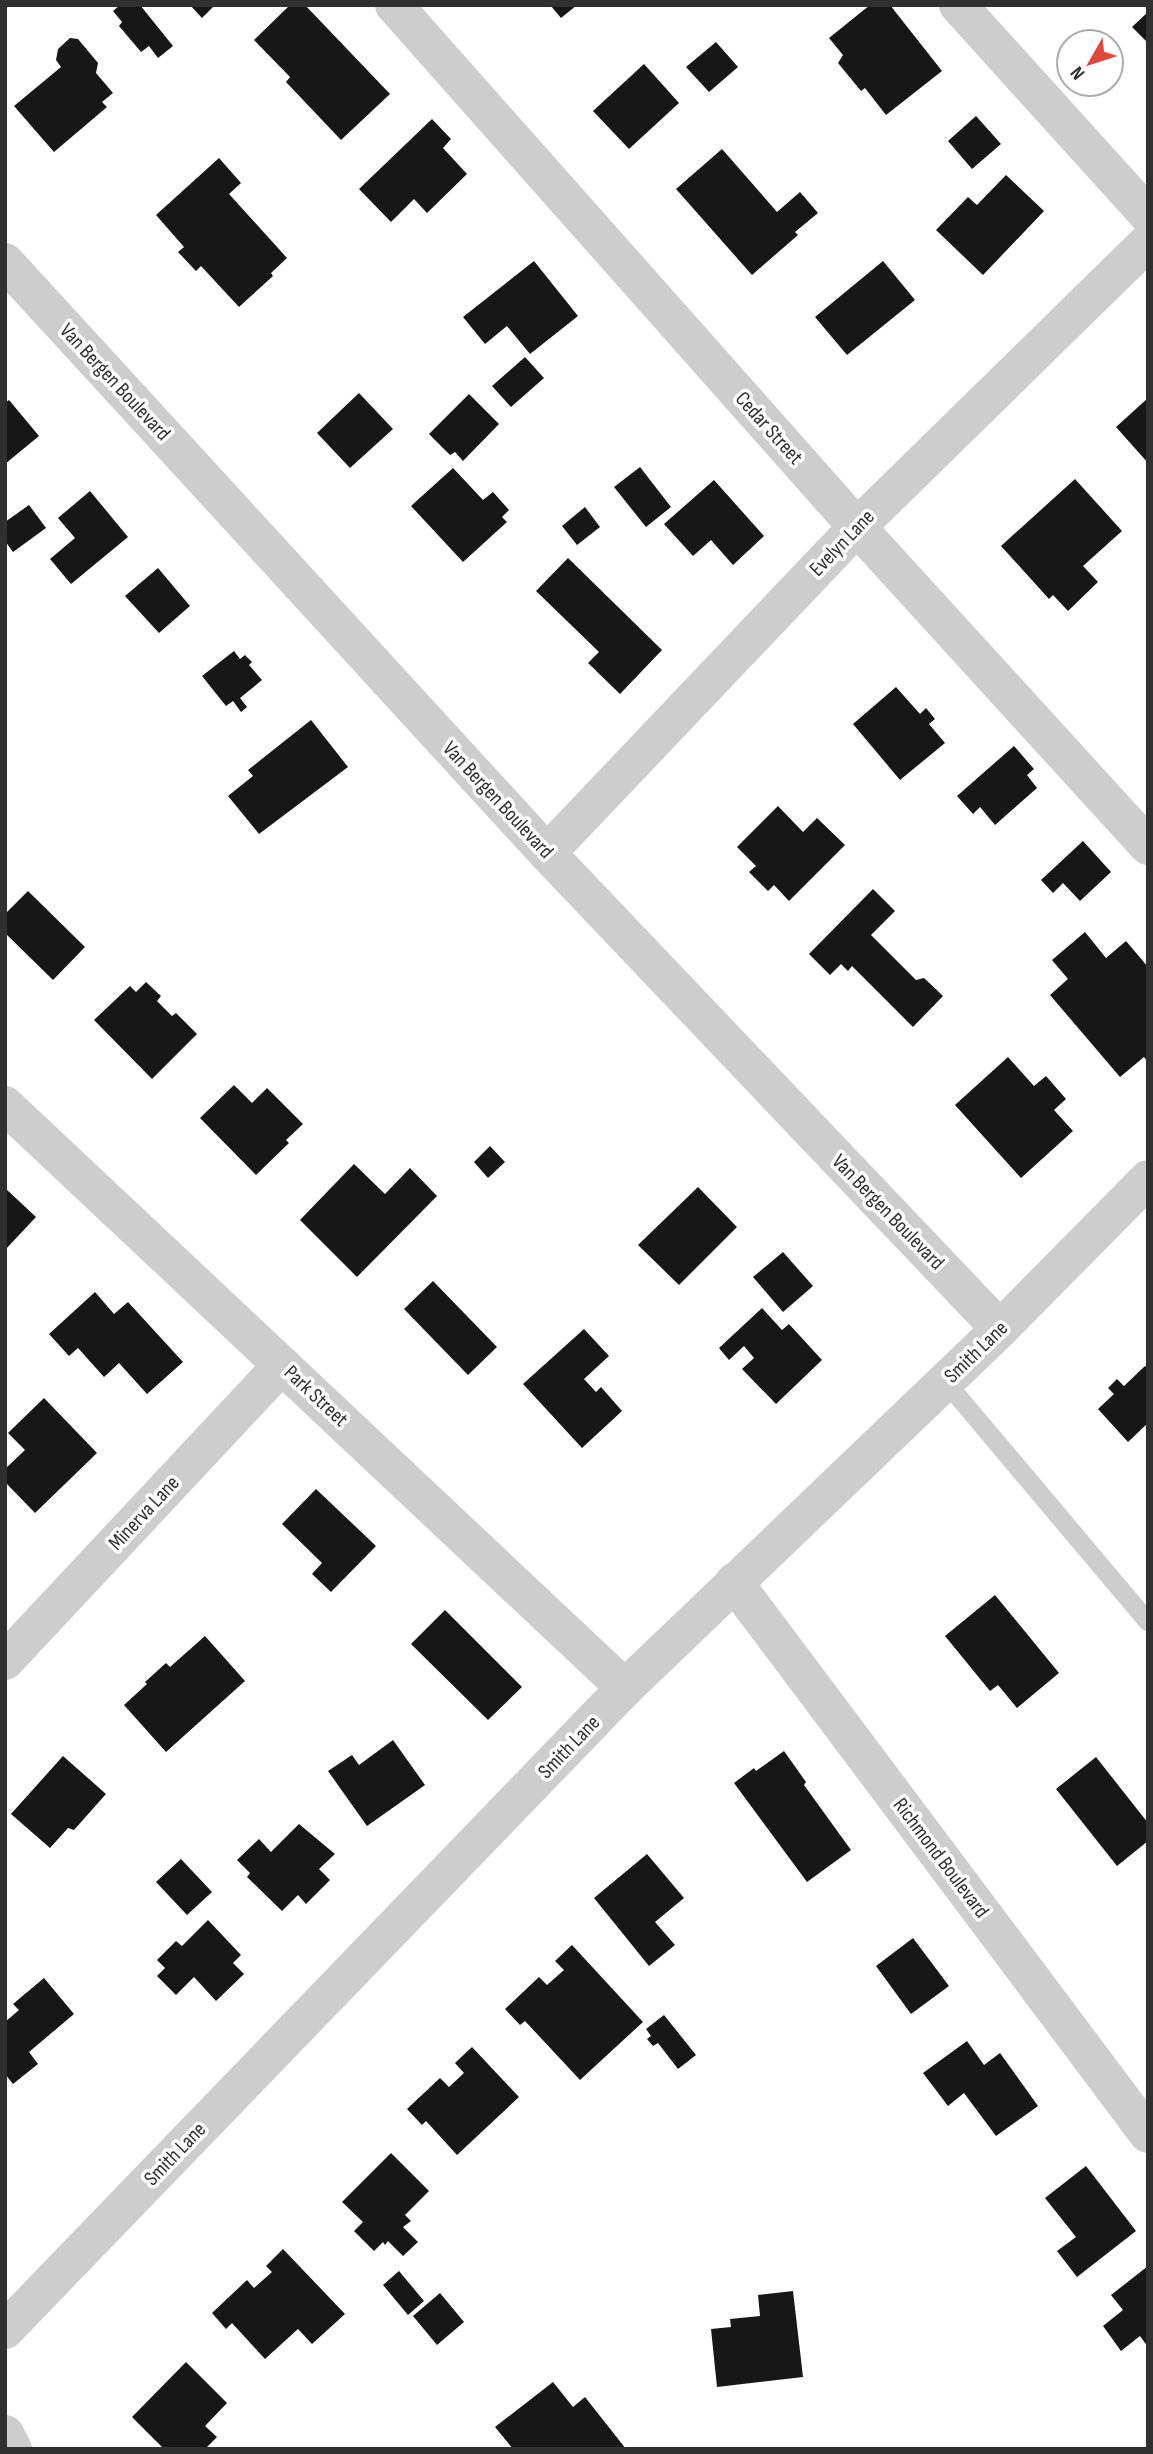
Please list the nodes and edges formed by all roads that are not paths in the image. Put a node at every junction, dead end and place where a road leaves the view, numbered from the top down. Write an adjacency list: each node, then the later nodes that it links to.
1 (394, 5): 6 (street, Cedar Street)
2 (958, 5): 3 (street)
3 (1148, 215)
4 (1148, 242): 6 (street, Evelyn Lane)
5 (5, 262): 8 (street, Van Bergen Boulevard)
6 (857, 527): 7 (street, Cedar Street); 8 (street, Evelyn Lane)
7 (1148, 846)
8 (547, 853): 11 (street, Van Bergen Boulevard)
9 (5, 1105): 12 (street, Park Street)
10 (1148, 1179): 11 (street, Smith Lane)
11 (1000, 1329): 13 (street, Smith Lane)
12 (282, 1364): 16 (street, Minerva Lane); 17 (street, Park Street)
13 (946, 1381): 14 (street, Smith Lane); 15 (lane)
14 (734, 1582): 17 (street, Smith Lane); 18 (street, Richmond Boulevard)
15 (1148, 1622)
16 (5, 1661)
17 (625, 1688): 19 (street, Smith Lane)
18 (1148, 2134)
19 (5, 2330)
20 (5, 2434): 21 (street)
21 (13, 2449)

